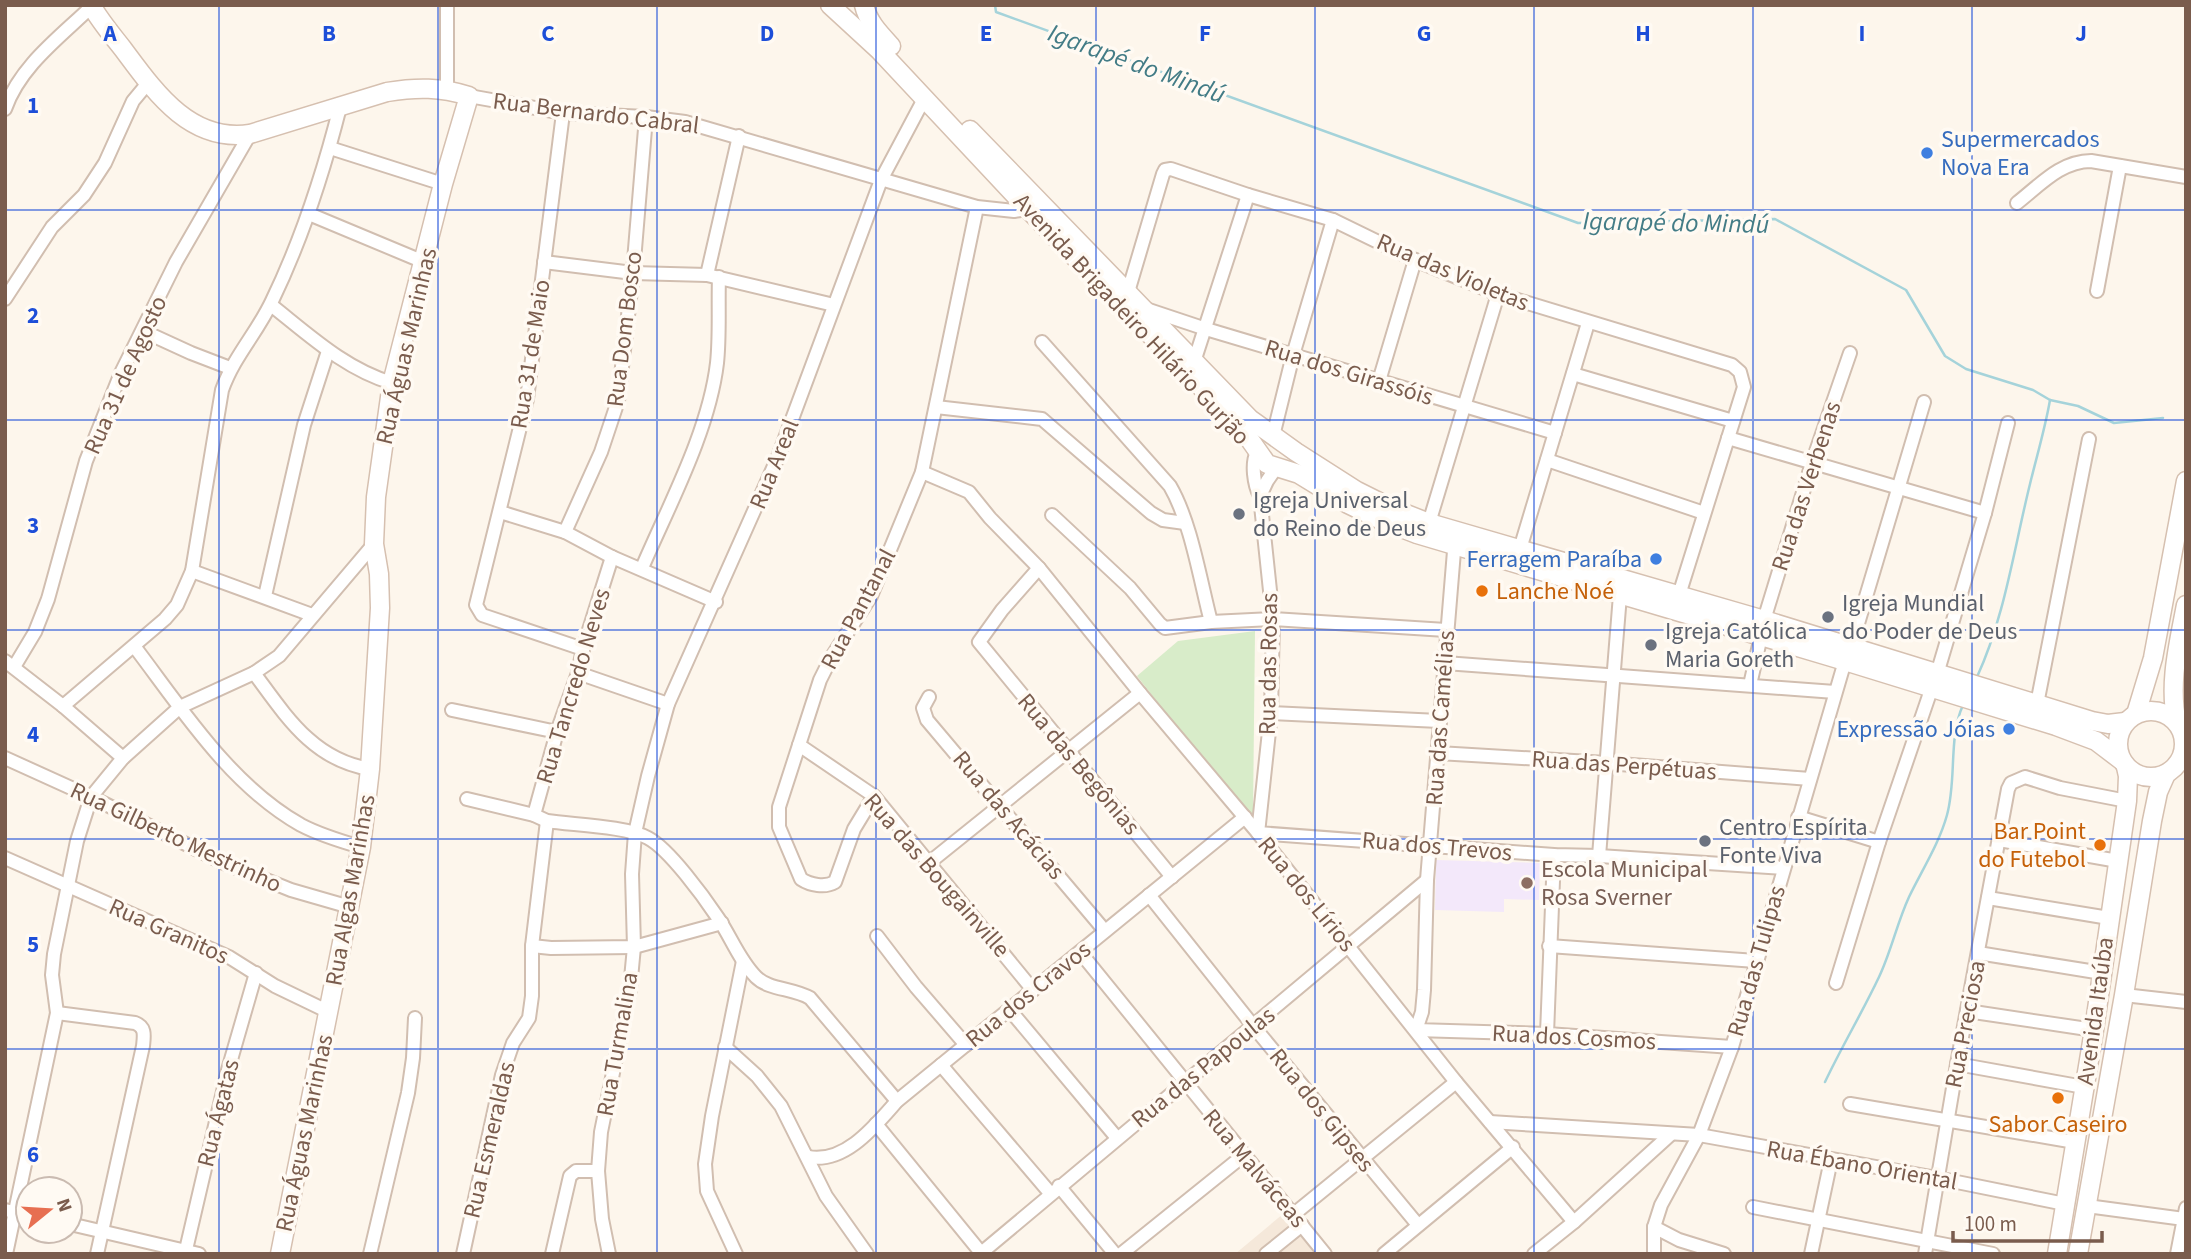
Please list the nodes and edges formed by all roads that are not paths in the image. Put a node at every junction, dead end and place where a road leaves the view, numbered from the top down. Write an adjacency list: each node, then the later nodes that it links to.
1 (447, 5): 6 (street)
2 (864, 5): 32 (street, Avenida Brigadeiro Hilário Gurjão)
3 (91, 6): 5 (street, Rua Bernardo Cabral); 10 (street)
4 (835, 7): 8 (street, Avenida Brigadeiro Hilário Gurjão)
5 (148, 83): 13 (street, Rua Bernardo Cabral); 34 (street)
6 (447, 89): 7 (street, Rua Bernardo Cabral); 9 (street, Rua Bernardo Cabral)
7 (469, 96): 11 (street, Rua Bernardo Cabral); 19 (street, Rua Águas Marinhas)
8 (924, 99): 18 (street, Rua Areal); 23 (street, Avenida Brigadeiro Hilário Gurjão)
9 (340, 107): 13 (street, Rua Bernardo Cabral); 15 (street)
10 (5, 109)
11 (564, 113): 12 (street, Rua Bernardo Cabral); 28 (street, Rua 31 de Maio)
12 (646, 117): 14 (street, Rua Bernardo Cabral); 29 (street, Rua Dom Bosco)
13 (250, 134): 40 (street, Rua 31 de Agosto)
14 (739, 136): 18 (street, Rua Bernardo Cabral); 30 (street)
15 (330, 148): 19 (street); 24 (street)
16 (2120, 166): 17 (street); 21 (street); 31 (street)
17 (2186, 177)
18 (881, 180): 22 (street, Rua Bernardo Cabral); 36 (street, Rua Areal)
19 (443, 184): 27 (street, Rua Águas Marinhas)
20 (1248, 195): 25 (street, Rua das Violetas); 32 (street, Rua das Violetas); 39 (street)
21 (2017, 203)
22 (977, 207): 23 (street, Rua Bernardo Cabral); 52 (street, Rua Pantanal)
23 (1028, 209): 59 (street, Avenida Brigadeiro Hilário Gurjão)
24 (309, 214): 27 (street); 35 (street)
25 (1334, 220): 26 (street, Rua das Violetas); 44 (street)
26 (1415, 260): 33 (street, Rua das Violetas); 48 (street)
27 (424, 262): 49 (street, Rua Águas Marinhas)
28 (544, 262): 29 (street); 67 (street, Rua 31 de Maio)
29 (633, 273): 30 (street); 73 (street, Rua Dom Bosco)
30 (713, 276): 36 (street); 79 (street)
31 (2097, 291)
32 (1128, 292): 37 (street, Avenida Brigadeiro Hilário Gurjão)
33 (1498, 294): 38 (street, Rua das Violetas); 51 (street)
34 (5, 299)
35 (271, 304): 42 (street); 46 (street)
36 (834, 305): 87 (street, Rua Areal)
37 (1144, 309): 39 (street, Rua dos Girassóis); 45 (street, Avenida Brigadeiro Hilário Gurjão)
38 (1588, 323): 47 (street); 53 (street, Rua das Violetas)
39 (1206, 329): 44 (street, Rua dos Girassóis); 45 (street)
40 (142, 331): 46 (street); 98 (street, Rua 31 de Agosto)
41 (1042, 342): 71 (street)
42 (328, 351): 49 (street); 86 (street)
43 (1850, 353): 61 (street, Rua das Verbenas)
44 (1293, 355): 48 (street, Rua dos Girassóis); 58 (street)
45 (1194, 362): 58 (street, Avenida Brigadeiro Hilário Gurjão)
46 (230, 368): 81 (street)
47 (1573, 374): 53 (street); 55 (street)
48 (1379, 381): 51 (street, Rua dos Girassóis)
49 (393, 383): 75 (street, Rua Águas Marinhas)
50 (1924, 402): 65 (street, Rua das Tulipas)
51 (1463, 406): 55 (street, Rua dos Girassóis); 72 (street)
52 (936, 407): 63 (street, Rua Pantanal); 71 (street)
53 (1733, 421): 56 (street)
54 (2008, 423): 69 (street)
55 (1555, 432): 60 (street)
56 (1728, 438): 61 (street); 68 (street)
57 (2090, 439): 108 (street)
58 (1279, 440): 59 (street); 62 (street); 72 (street, Avenida Brigadeiro Hilário Gurjão)
59 (1257, 452): 62 (street, Avenida Brigadeiro Hilário Gurjão); 66 (street, Rua das Rosas)
60 (1547, 460): 68 (street); 76 (street)
61 (1812, 463): 65 (street); 92 (street, Rua das Verbenas)
62 (1276, 468): 66 (street); 74 (street, Avenida Brigadeiro Hilário Gurjão)
63 (922, 472): 80 (street, Rua dos Lírios); 117 (street, Rua Pantanal)
64 (2186, 481): 78 (street)
65 (1899, 489): 69 (street); 96 (street, Rua das Tulipas)
66 (1260, 496): 90 (street, Rua das Rosas)
67 (500, 512): 73 (street); 95 (street, Rua 31 de Maio)
68 (1703, 513): 85 (street)
69 (1985, 513): 102 (street)
70 (1052, 515): 91 (street)
71 (1185, 523): 91 (street)
72 (1429, 523): 74 (street, Avenida Brigadeiro Hilário Gurjão)
73 (565, 532): 77 (street)
74 (1455, 538): 76 (street, Avenida Brigadeiro Hilário Gurjão); 84 (street, Avenida Brigadeiro Hilário Gurjão); 93 (street, Rua das Camélias)
75 (374, 544): 89 (street); 124 (street, Rua Águas Marinhas)
76 (1520, 549): 85 (street, Avenida Brigadeiro Hilário Gurjão)
77 (612, 557): 79 (street); 95 (street, Rua Tancredo Neves)
78 (2178, 564): 82 (street)
79 (642, 568): 87 (street)
80 (1039, 568): 105 (street, Rua dos Lírios); 118 (street, Rua das Begônias)
81 (192, 571): 86 (street); 94 (street)
82 (2167, 583): 83 (street); 113 (street)
83 (2186, 586)
84 (1620, 595): 92 (street, Avenida Brigadeiro Hilário Gurjão); 101 (street)
85 (1679, 595): 92 (street, Avenida Brigadeiro Hilário Gurjão)
86 (265, 596): 89 (street)
87 (716, 602): 107 (street, Rua Areal)
88 (2186, 605): 116 (street)
89 (312, 615): 99 (street)
90 (1273, 619): 91 (street); 93 (street); 112 (street, Rua das Rosas)
91 (1211, 622)
92 (1763, 628): 96 (street, Avenida Brigadeiro Hilário Gurjão); 103 (street, Rua das Verbenas)
93 (1446, 630): 97 (street, Rua das Camélias)
94 (134, 646): 109 (street); 110 (street)
95 (583, 649): 100 (street, Rua Tancredo Neves)
96 (1848, 654): 102 (street, Avenida Brigadeiro Hilário Gurjão); 104 (street, Rua das Tulipas)
97 (1445, 663): 101 (street); 114 (street, Rua das Camélias)
98 (10, 664): 109 (street)
99 (254, 673): 110 (street); 124 (street)
100 (578, 673): 107 (street); 115 (street, Rua Tancredo Neves)
101 (1613, 674): 103 (street); 122 (street)
102 (1934, 681): 108 (street, Avenida Brigadeiro Hilário Gurjão); 123 (street, Avenida Brigadeiro Hilário Gurjão); 139 (street)
103 (1750, 685): 104 (street)
104 (1835, 692): 126 (street, Rua das Tulipas)
105 (1140, 693): 118 (street); 133 (street, Rua dos Lírios)
106 (929, 697): 131 (street, Rua das Acácias)
107 (668, 704): 136 (street, Rua Areal)
108 (2037, 704): 113 (street, Avenida Brigadeiro Hilário Gurjão)
109 (63, 706): 121 (street)
110 (180, 707): 121 (street); 141 (street)
111 (452, 710): 115 (street)
112 (1270, 713): 114 (street); 137 (street, Rua das Rosas)
113 (2131, 718): 116 (street); 123 (street)
114 (1438, 721): 119 (street, Rua das Camélias)
115 (558, 732): 132 (street, Rua Tancredo Neves)
116 (2182, 733): 125 (street)
117 (799, 745): 127 (street, Rua das Bougainville); 127 (street, Rua Pantanal)
118 (1067, 750): 131 (street); 148 (street, Rua das Begônias)
119 (1438, 753): 122 (street, Rua das Perpétuas); 140 (street, Rua das Camélias)
120 (5, 758): 128 (street, Rua Gilberto Mestrinho)
121 (123, 758): 128 (street)
122 (1607, 763): 126 (street, Rua das Perpétuas); 143 (street)
123 (2124, 764): 125 (street); 130 (street, Avenida Itaúba)
124 (370, 769): 141 (street, Rua Algas Marinhas)
125 (2174, 771): 170 (street, Avenida Itaúba)
126 (1810, 779): 134 (street, Rua das Tulipas)
127 (874, 796): 146 (street, Rua das Bougainville)
128 (90, 797): 150 (street); 153 (street, Rua Gilberto Mestrinho)
129 (467, 799): 132 (street)
130 (2127, 801): 138 (street, Rua Preciosa); 145 (street, Avenida Itaúba)
131 (1002, 805): 146 (street); 156 (street, Rua das Acácias)
132 (534, 815): 135 (street)
133 (1245, 817): 137 (street, Rua dos Lírios); 148 (street, Rua dos Cravos)
134 (1798, 817): 139 (street); 147 (street, Rua das Tulipas)
135 (547, 821): 136 (street); 158 (street, Rua Esmeraldas)
136 (635, 833): 155 (street); 161 (street, Rua Turmalina)
137 (1258, 833): 140 (street, Rua dos Trevos); 159 (street, Rua dos Lírios)
138 (1999, 840): 145 (street); 152 (street, Rua Preciosa)
139 (1879, 842): 168 (street)
140 (1431, 845): 142 (street, Rua dos Trevos); 149 (street, Rua das Camélias)
141 (361, 847): 153 (street, Rua Algas Marinhas)
142 (1554, 855): 143 (street, Rua dos Trevos); 160 (street)
143 (1599, 856): 147 (street, Rua dos Trevos)
144 (5, 858): 150 (street, Rua Granitos)
145 (2118, 861): 154 (street, Avenida Itaúba)
146 (930, 862): 169 (street, Rua das Bougainville)
147 (1783, 868): 165 (street, Rua das Tulipas)
148 (1172, 877): 151 (street, Rua dos Cravos)
149 (1427, 880): 159 (street, Rua das Papoulas); 178 (street, Rua das Camélias)
150 (67, 886): 167 (street, Rua Granitos); 175 (street)
151 (1149, 895): 156 (street, Rua dos Cravos); 177 (street, Rua dos Gipses)
152 (1988, 898): 154 (street); 163 (street, Rua Preciosa)
153 (350, 907): 174 (street, Rua Algas Marinhas)
154 (2109, 918): 166 (street, Avenida Itaúba)
155 (722, 923): 161 (street); 164 (street)
156 (1105, 931): 162 (street, Rua dos Cravos)
157 (877, 936): 181 (street)
158 (531, 946): 161 (street); 226 (street, Rua Esmeraldas)
159 (1349, 946): 177 (street, Rua das Papoulas); 178 (street, Rua dos Lírios)
160 (1549, 946): 165 (street); 180 (street)
161 (634, 947): 203 (street, Rua Turmalina)
162 (1080, 952): 169 (street, Rua dos Cravos); 187 (street, Rua Malváceas)
163 (1978, 953): 166 (street); 173 (street, Rua Preciosa)
164 (743, 961): 182 (street); 189 (street)
165 (1756, 961): 183 (street, Rua das Tulipas)
166 (2102, 973): 179 (street, Avenida Itaúba)
167 (256, 974): 174 (street, Rua Granitos); 220 (street, Rua Ágatas)
168 (1836, 983)
169 (1033, 990): 172 (street, Rua dos Cravos)
170 (2124, 995): 171 (street); 208 (street, Avenida Itaúba)
171 (2186, 1002)
172 (1009, 1009): 181 (street, Rua dos Cravos); 196 (street)
173 (1967, 1011): 179 (street); 185 (street, Rua Preciosa)
174 (329, 1012): 224 (street, Rua Águas Marinhas)
175 (57, 1013): 204 (street); 218 (street)
176 (415, 1018): 225 (street)
177 (1254, 1027): 187 (street, Rua das Papoulas); 201 (street, Rua dos Gipses)
178 (1416, 1030): 180 (street, Rua dos Cosmos); 186 (street, Rua dos Lírios)
179 (2094, 1030): 188 (street, Avenida Itaúba)
180 (1547, 1034): 183 (street, Rua dos Cosmos)
181 (966, 1045): 184 (street, Rua dos Cravos)
182 (725, 1047): 200 (street); 229 (street)
183 (1732, 1047): 195 (street, Rua das Tulipas)
184 (941, 1065): 189 (street, Rua dos Cravos); 206 (street)
185 (1957, 1065): 188 (street); 191 (street, Rua Preciosa)
186 (1456, 1082): 192 (street, Rua dos Lírios); 201 (street)
187 (1184, 1083): 196 (street, Rua das Papoulas); 199 (street, Rua Malváceas)
188 (2084, 1087): 197 (street, Avenida Itaúba)
189 (897, 1101): 193 (street, Rua dos Cravos)
190 (1850, 1104): 191 (street)
191 (1947, 1119): 197 (street); 205 (street, Rua Preciosa)
192 (1490, 1122): 194 (street, Rua Ébano Oriental); 198 (street, Rua dos Lírios)
193 (876, 1124): 200 (street, Rua dos Cravos); 221 (street)
194 (1671, 1134): 195 (street, Rua Ébano Oriental); 214 (street)
195 (1699, 1135): 202 (street, Rua Ébano Oriental); 216 (street, Rua das Tulipas)
196 (1117, 1138): 206 (street, Rua das Papoulas)
197 (2075, 1142): 207 (street, Avenida Itaúba)
198 (1513, 1147): 214 (street, Rua dos Lírios); 215 (street)
199 (1244, 1154): 212 (street, Rua Malváceas); 232 (street)
200 (808, 1157): 230 (street)
201 (1361, 1158): 212 (street); 215 (street, Rua dos Gipses)
202 (1832, 1160): 205 (street, Rua Ébano Oriental); 213 (street)
203 (598, 1171): 227 (street); 228 (street, Rua Turmalina)
204 (24, 1175)
205 (1937, 1178): 207 (street, Rua Ébano Oriental); 219 (street, Rua Preciosa)
206 (1055, 1190): 221 (street, Rua das Papoulas); 231 (street)
207 (2065, 1204): 241 (street, Avenida Itaúba)
208 (2087, 1206): 210 (street); 242 (street, Avenida Itaúba)
209 (1753, 1207): 213 (street)
210 (2185, 1214): 243 (street)
211 (14, 1220): 222 (street)
212 (1298, 1220): 233 (street); 234 (street, Rua Malváceas)
213 (1818, 1221): 219 (street); 239 (street)
214 (1574, 1222): 236 (street)
215 (1418, 1225): 235 (street)
216 (1654, 1227): 237 (street, Rua das Tulipas); 238 (street)
217 (84, 1228): 218 (street)
218 (102, 1232): 220 (street); 223 (street)
219 (1926, 1248): 240 (street)
220 (190, 1253)
221 (981, 1253)
222 (6, 1254)
223 (97, 1254)
224 (280, 1254)
225 (370, 1254)
226 (463, 1254)
227 (552, 1254)
228 (609, 1254)
229 (736, 1254)
230 (867, 1254)
231 (1115, 1254)
232 (1121, 1254)
233 (1266, 1254)
234 (1325, 1254)
235 (1384, 1254)
236 (1534, 1254)
237 (1654, 1254)
238 (1724, 1254)
239 (1811, 1254)
240 (1993, 1254)
241 (2057, 1254)
242 (2078, 1254)
243 (2177, 1254)

